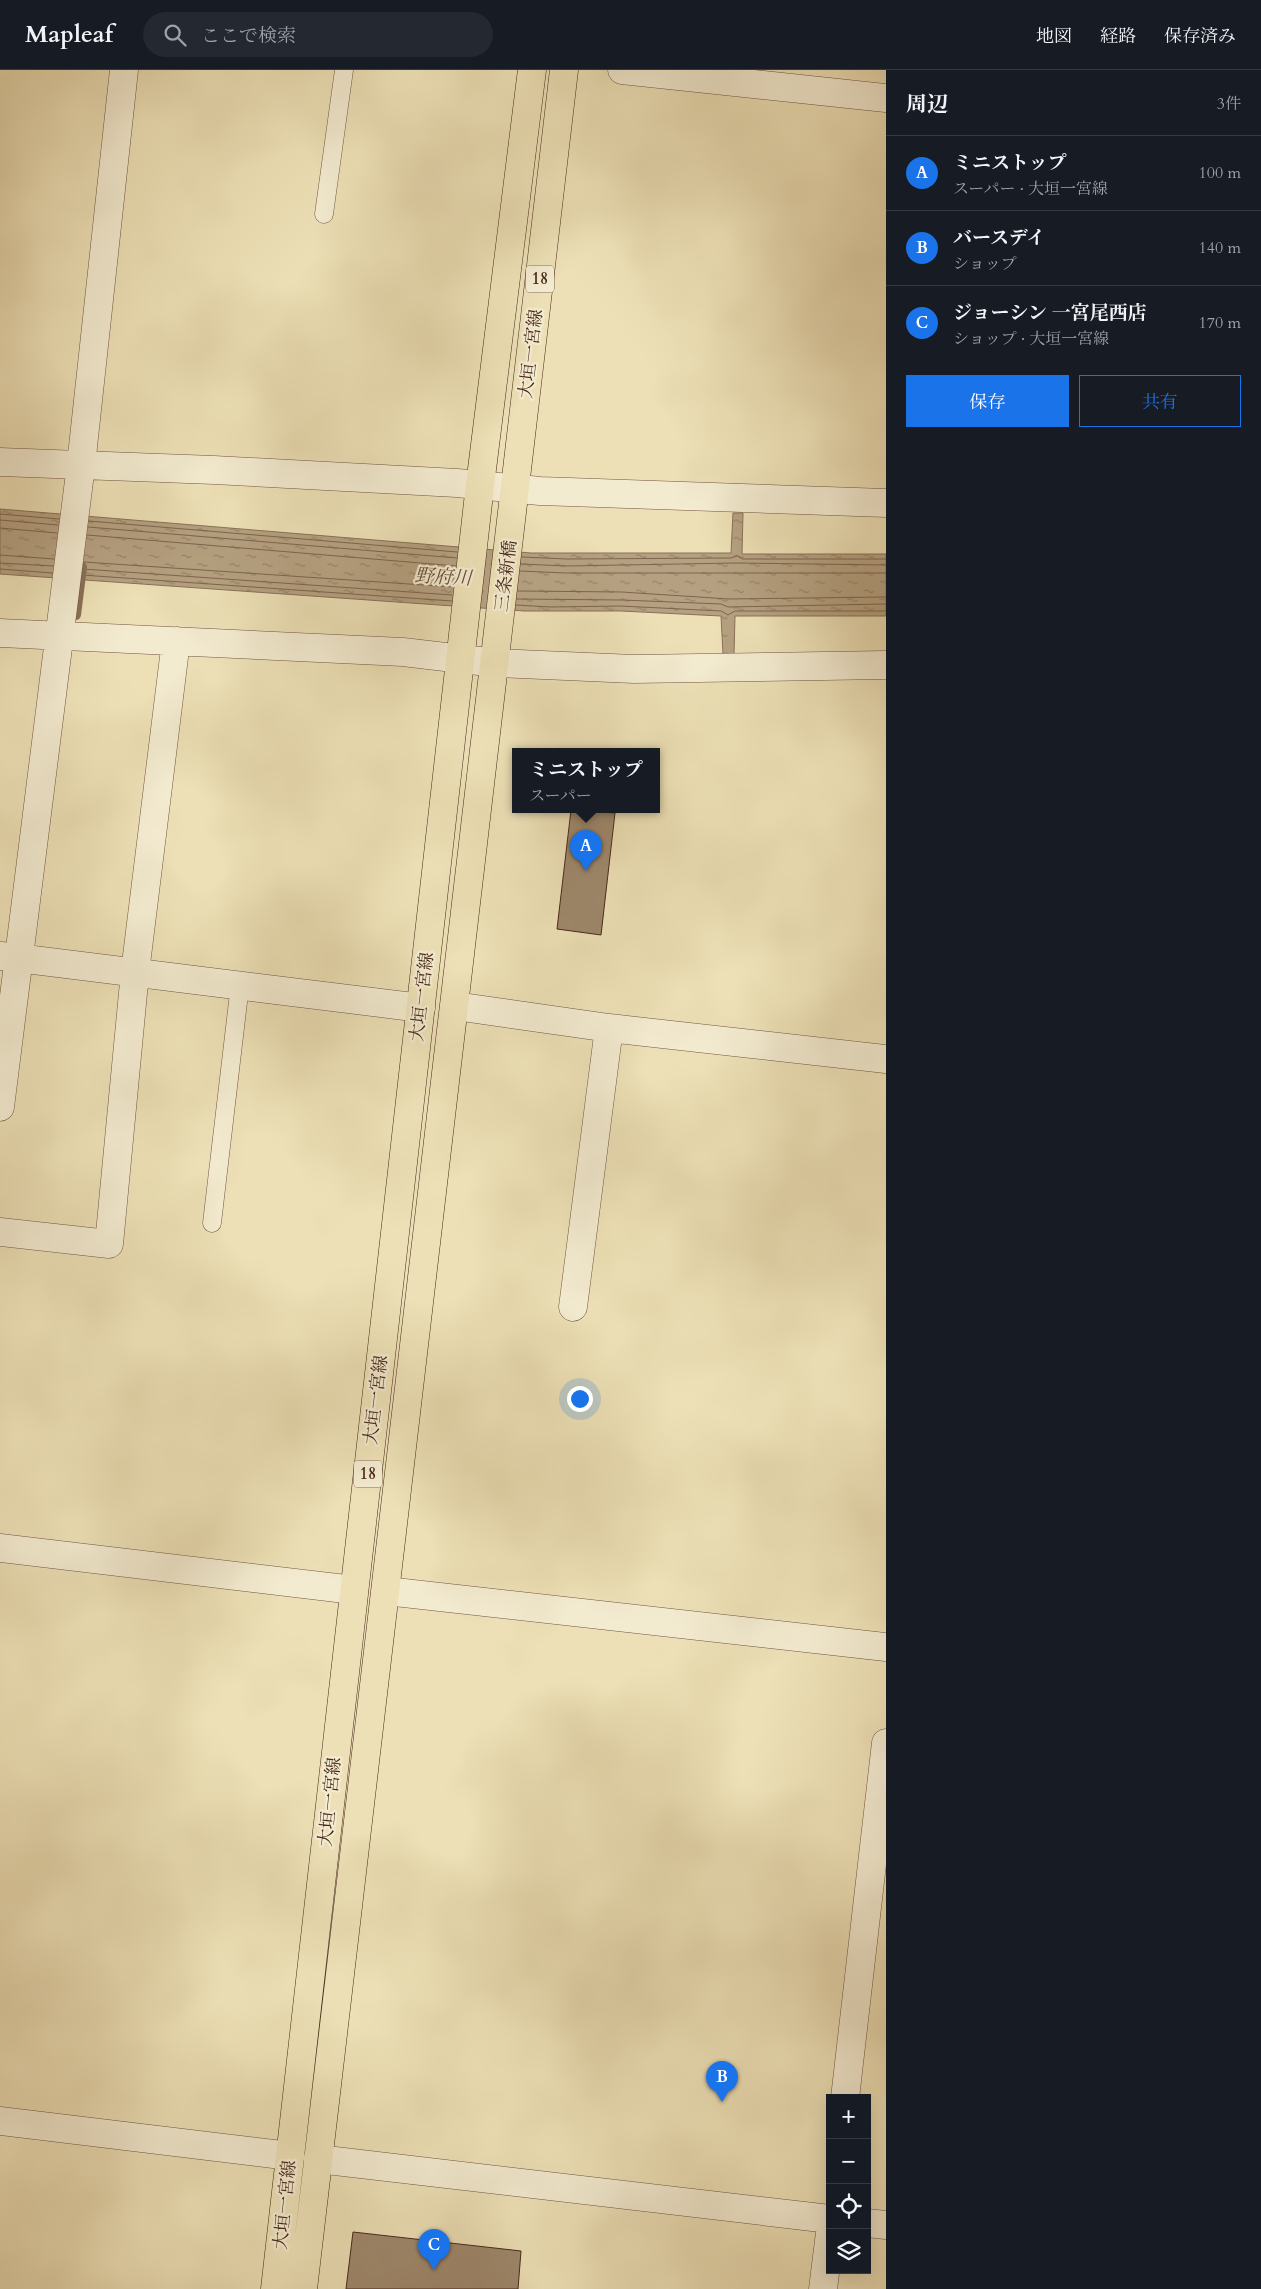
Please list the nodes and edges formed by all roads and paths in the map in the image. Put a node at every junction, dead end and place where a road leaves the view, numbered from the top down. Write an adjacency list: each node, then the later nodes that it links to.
1 (124, 70): 9 (street)
2 (344, 70): 7 (lane)
3 (532, 70): 10 (main road, 大垣一宮線 / 18)
4 (564, 70): 11 (main road, 大垣一宮線 / 18)
5 (622, 70): 6 (street)
6 (886, 98)
7 (324, 214)
8 (0, 462): 9 (street)
9 (81, 465): 10 (street); 14 (street)
10 (480, 485): 11 (street); 16 (main road, 三条新橋 / 18)
11 (516, 489): 12 (street); 17 (main road, 三条新橋 / 18)
12 (886, 503)
13 (0, 633): 14 (street)
14 (60, 635): 15 (street); 19 (street)
15 (176, 641): 16 (street); 20 (street)
16 (461, 660): 17 (street); 23 (main road, 大垣一宮線 / 18)
17 (496, 663): 18 (street); 22 (main road, 大垣一宮線 / 18)
18 (886, 665)
19 (9, 957): 20 (street); 26 (street)
20 (135, 972): 21 (street); 28 (street)
21 (240, 985): 23 (street); 27 (lane)
22 (455, 1006): 24 (street); 32 (main road, 大垣一宮線 / 18)
23 (421, 1008): 31 (main road, 大垣一宮線 / 18)
24 (609, 1028): 25 (street); 29 (street)
25 (886, 1059)
26 (0, 1108)
27 (212, 1223)
28 (0, 1232)
29 (573, 1307)
30 (0, 1548): 31 (street)
31 (354, 1590): 37 (main road, 大垣一宮線 / 18)
32 (386, 1592): 33 (street); 38 (main road, 大垣一宮線 / 18)
33 (886, 1647)
34 (886, 1743): 35 (street)
35 (845, 2094)
36 (0, 2121): 37 (street)
37 (290, 2156): 43 (main road, 大垣一宮線 / 18)
38 (318, 2159): 39 (street); 44 (main road, 大垣一宮線 / 18)
39 (826, 2219)
40 (871, 2223): 41 (street)
41 (886, 2225)
42 (826, 2265): 45 (street)
43 (275, 2289)
44 (303, 2289)
45 (823, 2289)

